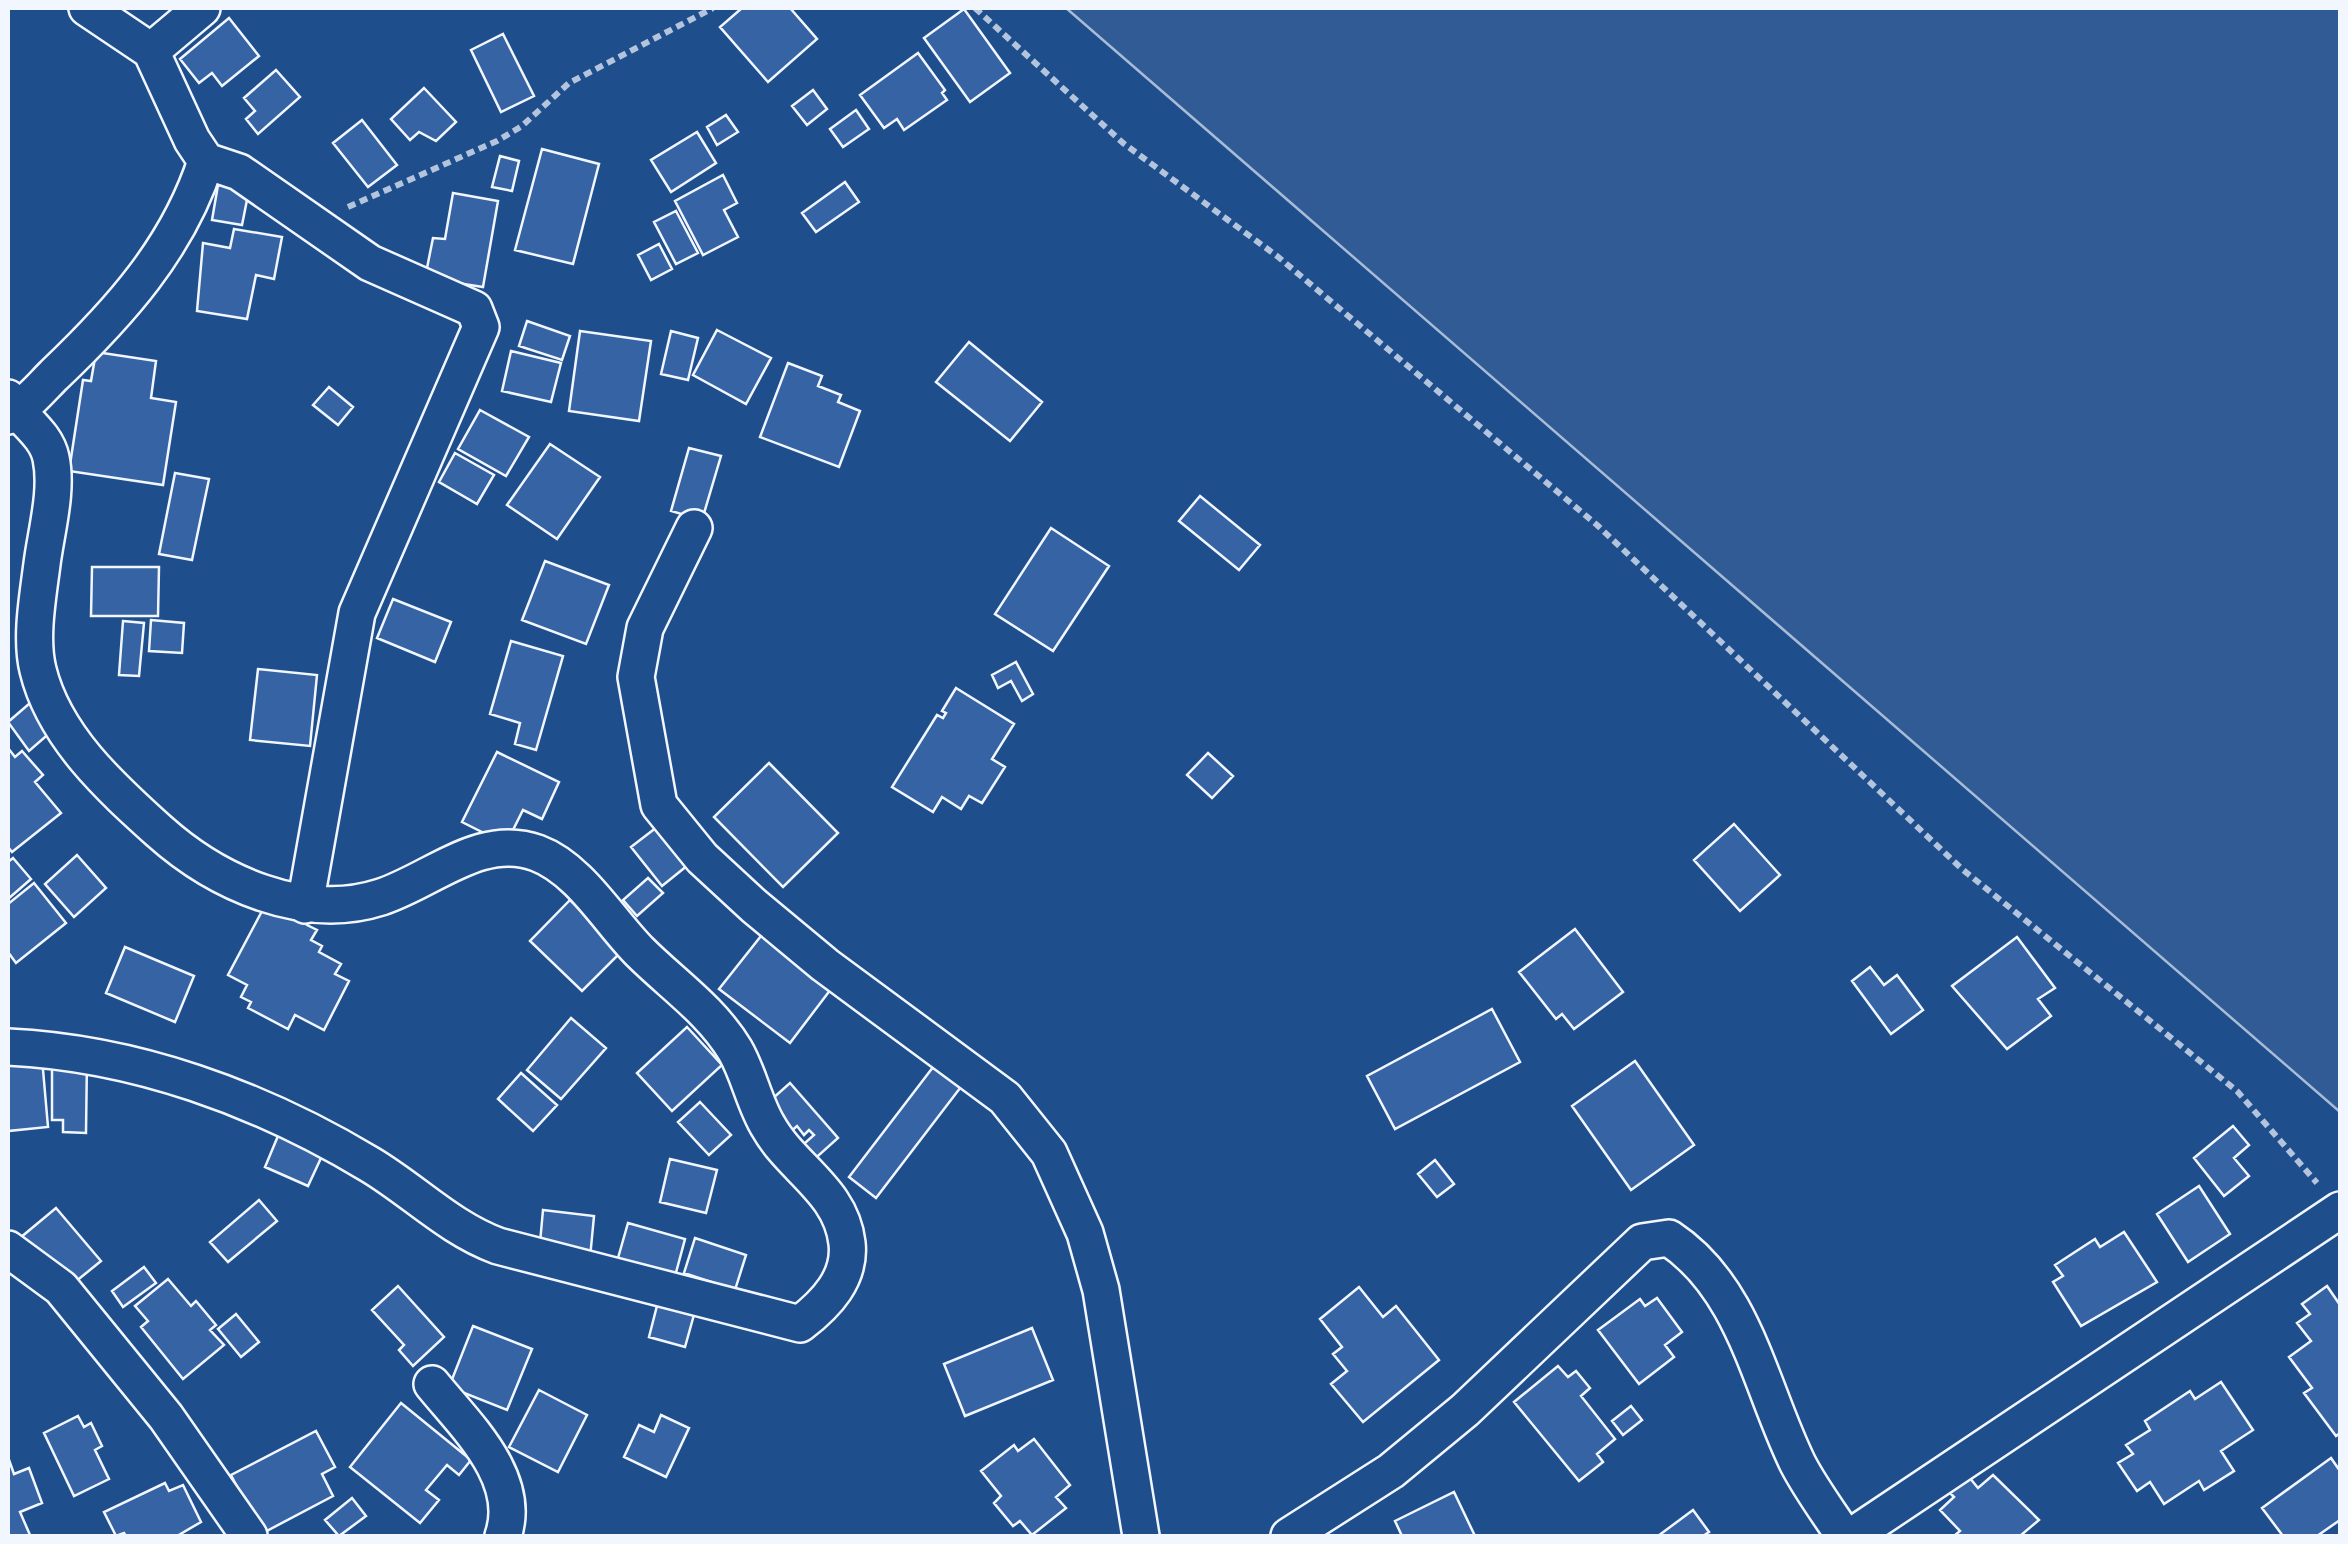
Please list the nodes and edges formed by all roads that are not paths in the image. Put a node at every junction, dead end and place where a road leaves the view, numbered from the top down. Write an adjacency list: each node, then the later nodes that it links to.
1 (87, 8): 3 (street)
2 (202, 8): 3 (street)
3 (151, 51): 4 (street)
4 (206, 161): 5 (street); 7 (street)
5 (10, 409): 7 (street)
6 (694, 528): 14 (street)
7 (305, 905): 8 (street)
8 (8, 1047)
9 (2334, 1203): 17 (street)
10 (8, 1249): 12 (street)
11 (432, 1384): 13 (street)
12 (249, 1536)
13 (503, 1536)
14 (1141, 1536)
15 (1288, 1536): 16 (street)
16 (1844, 1536)
17 (1852, 1536)

